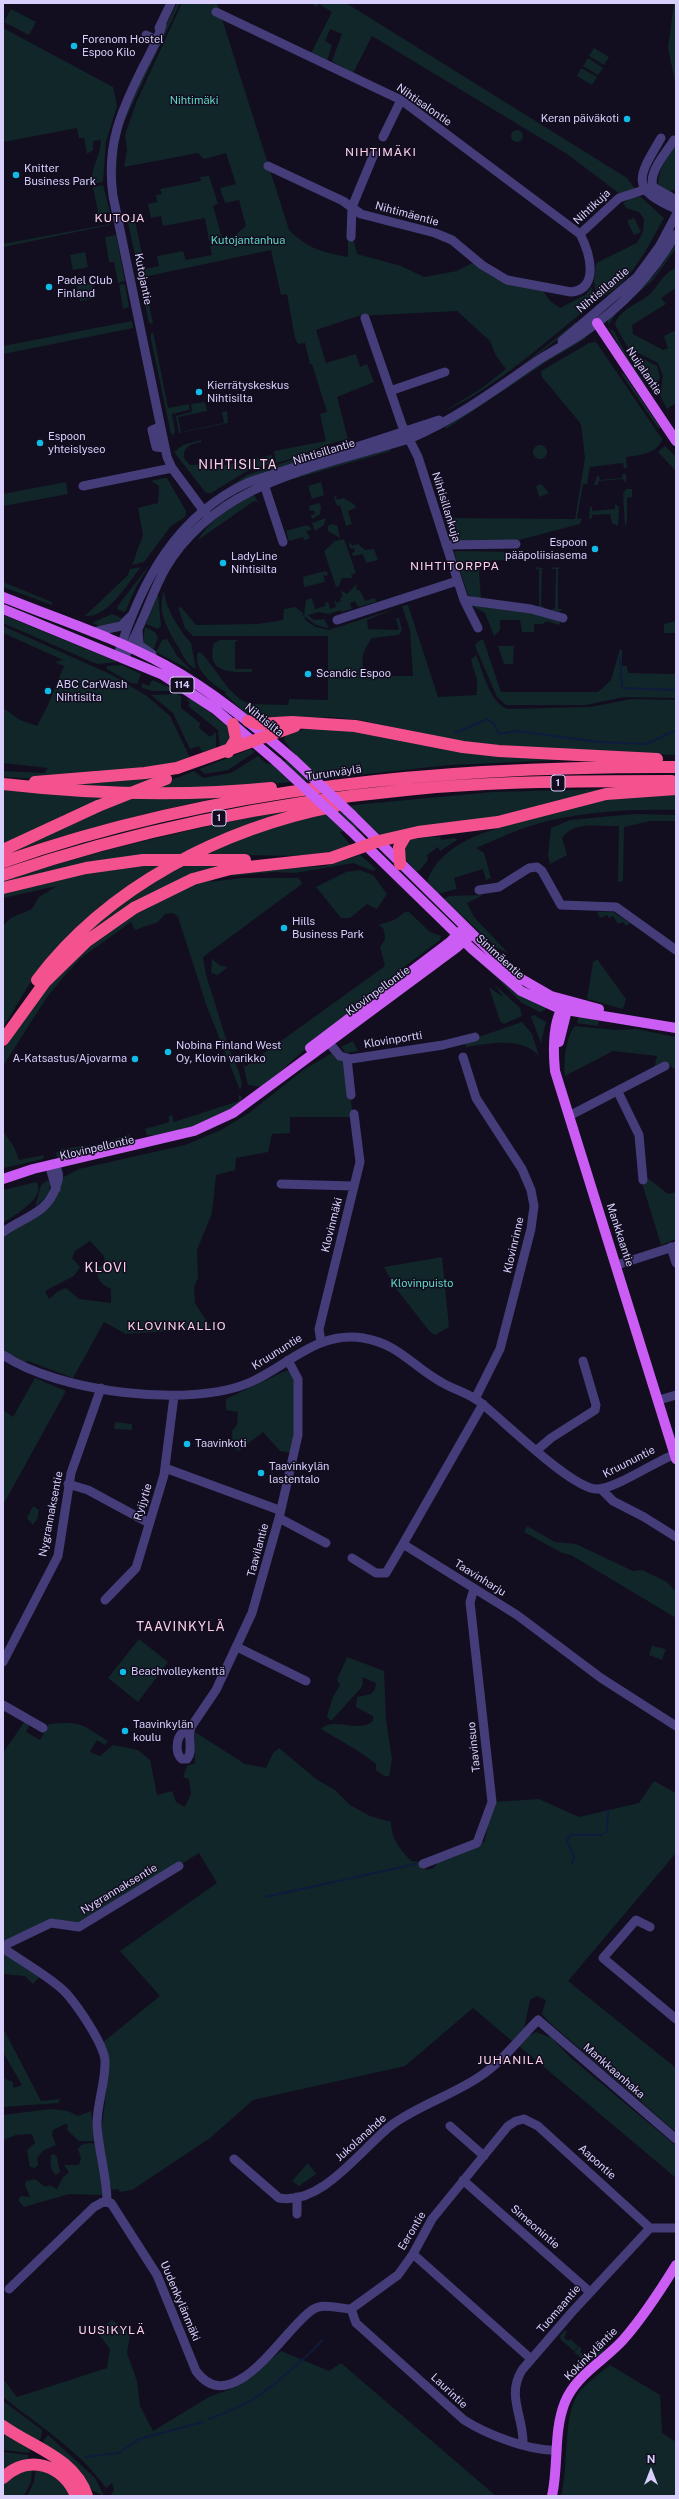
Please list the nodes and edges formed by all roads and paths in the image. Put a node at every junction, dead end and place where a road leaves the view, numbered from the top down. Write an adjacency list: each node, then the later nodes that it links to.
1 (172, 3): 4 (street, Kutojantie)
2 (216, 12): 5 (street, Nihtisalontie)
3 (146, 35): 4 (street)
4 (156, 40): 26 (street, Kutojantie)
5 (401, 100): 6 (street); 16 (street, Nihtisalontie)
6 (383, 137)
7 (661, 138): 11 (street)
8 (674, 140): 11 (street)
9 (374, 154): 13 (street)
10 (268, 166): 13 (street, Nihtimäentie)
11 (648, 189): 12 (street); 14 (street); 16 (street, Nihtikuja)
12 (673, 196)
13 (352, 207): 18 (street); 19 (street, Nihtimäentie)
14 (676, 209)
15 (676, 215): 21 (street, Nihtisillantie)
16 (580, 234): 19 (street, Nihtikuja)
17 (676, 234): 21 (street, Nihtisillantie)
18 (350, 237)
19 (536, 287)
20 (365, 318): 23 (street, Nihtisillankuja)
21 (594, 319): 24 (street, Nihtisillantie); 25 (main road, Nuijalantie)
22 (445, 372): 23 (street)
23 (390, 391): 24 (street, Nihtisillankuja)
24 (407, 436): 27 (street, Nihtisillantie); 32 (street, Nihtisillankuja)
25 (676, 441)
26 (172, 468): 28 (street); 29 (street, Kutojantie)
27 (263, 480): 29 (street, Nihtisillantie); 30 (street)
28 (83, 486)
29 (206, 514): 37 (street, Nihtisillantie); 41 (street, Nihtisillantie)
30 (283, 542)
31 (516, 544): 32 (street)
32 (446, 545): 33 (street, Nihtisillankuja)
33 (457, 581): 35 (street, Nihtisillankuja); 39 (street)
34 (3, 597): 42 (main road, Nihtisilta / 114)
35 (464, 600): 38 (street); 40 (street, Nihtisillankuja)
36 (3, 609): 43 (main road, Nihtisilta / 114)
37 (133, 613): 42 (street, Nihtisillantie); 43 (street, Nihtisillantie)
38 (563, 618)
39 (337, 620)
40 (478, 628)
41 (138, 630): 43 (street, Nihtisillantie); 44 (street)
42 (91, 632): 43 (main road, Nihtisilta / 114)
43 (123, 651): 44 (main road, Nihtisilta / 114); 46 (main road, Nihtisilta / 114)
44 (164, 664): 45 (main road, Nihtisilta / 114)
45 (248, 721): 47 (highway); 48 (main road, Nihtisilta / 114)
46 (233, 724): 49 (main road, Nihtisilta / 114); 50 (highway)
47 (304, 724): 48 (highway); 51 (highway)
48 (267, 737): 49 (highway); 60 (main road, Nihtisilta, bridge)
49 (255, 742): 50 (highway); 61 (main road, Nihtisilta, bridge)
50 (228, 752): 52 (highway)
51 (676, 761)
52 (200, 762): 56 (highway); 62 (highway, bridge)
53 (676, 767): 54 (highway, Turunväylä / 1)
54 (390, 778): 56 (highway); 63 (highway, Turunväylä / 1)
55 (676, 781): 57 (highway, 1)
56 (4, 784)
57 (440, 788): 66 (highway, 1); 74 (highway)
58 (676, 789): 59 (highway)
59 (406, 835): 60 (highway); 65 (highway)
60 (379, 841): 61 (highway); 65 (main road, Nihtisilta)
61 (366, 846): 64 (highway); 69 (main road, Nihtisilta)
62 (3, 850)
63 (3, 862)
64 (295, 862): 67 (highway, bridge); 74 (highway)
65 (400, 864): 69 (main road, Nihtisilta)
66 (3, 876)
67 (3, 888)
68 (479, 890): 70 (street)
69 (465, 934): 71 (main road, Sinimäentie); 75 (main road, Klovinpellontie)
70 (676, 950)
71 (564, 1007): 72 (main road, Sinimäentie); 82 (main road, Mankkaantie)
72 (676, 1028)
73 (475, 1037): 76 (street, Klovinportti)
74 (3, 1039)
75 (326, 1039): 77 (street); 83 (main road, Klovinpellontie)
76 (461, 1050): 77 (street, Klovinportti); 100 (street, Klovinrinne)
77 (347, 1058): 80 (street)
78 (665, 1066): 79 (street)
79 (618, 1092): 82 (street); 85 (street)
80 (351, 1095)
81 (354, 1114): 87 (street, Klovinmäki)
82 (569, 1116): 91 (main road, Mankkaantie)
83 (54, 1168): 84 (main road, Klovinpellontie); 88 (street)
84 (3, 1179)
85 (643, 1180)
86 (281, 1184): 87 (street)
87 (354, 1186): 92 (street, Klovinmäki)
88 (3, 1232)
89 (674, 1247): 90 (street); 91 (street)
90 (676, 1263)
91 (617, 1265): 99 (main road, Mankkaantie)
92 (322, 1342): 94 (street, Kruununtie); 100 (street, Kruununtie)
93 (3, 1355): 96 (street, Kruununtie)
94 (288, 1360): 98 (street, Kruununtie); 108 (street, Taavilantie)
95 (583, 1361): 103 (street)
96 (101, 1388): 98 (street, Kruununtie); 106 (street, Nygrannaksentie)
97 (676, 1395): 99 (street)
98 (174, 1396): 105 (street, Ryijytie)
99 (659, 1400): 101 (main road, Mankkaantie)
100 (479, 1402): 103 (street, Kruununtie); 112 (street)
101 (667, 1426): 102 (main road, Mankkaantie); 104 (main road, Mankkaantie)
102 (676, 1443)
103 (537, 1450): 107 (street, Kruununtie)
104 (675, 1456): 107 (street, Kruununtie)
105 (166, 1468): 108 (street); 109 (street, Ryijytie)
106 (68, 1484): 109 (street); 117 (street, Nygrannaksentie)
107 (601, 1489): 110 (street)
108 (279, 1514): 111 (street); 116 (street, Taavilantie)
109 (149, 1523): 115 (street, Ryijytie)
110 (676, 1537)
111 (326, 1543)
112 (402, 1544): 113 (street); 114 (street, Taavinharju)
113 (352, 1558)
114 (474, 1588): 120 (street, Taavinharju); 123 (street, Taavinsuo)
115 (105, 1600)
116 (237, 1646): 118 (street); 122 (street, Taavilantie)
117 (3, 1662)
118 (306, 1681)
119 (3, 1705): 121 (street)
120 (676, 1726)
121 (43, 1728)
122 (185, 1733)
123 (423, 1864)
124 (179, 1866): 126 (street, Nygrannaksentie)
125 (650, 1927): 127 (street)
126 (3, 1947): 136 (street)
127 (676, 2019)
128 (538, 2020): 131 (street, Mankkaanhaka); 135 (street, Jukolanahde)
129 (524, 2119): 132 (street, Eerontie); 138 (street, Aapontie)
130 (450, 2126): 132 (street)
131 (676, 2139)
132 (484, 2156): 134 (street, Eerontie)
133 (234, 2159): 135 (street, Jukolanahde)
134 (463, 2180): 140 (street, Eerontie); 143 (street, Simeonintie)
135 (297, 2197): 137 (street)
136 (107, 2202): 142 (street); 144 (street, Uudenkylänmäki)
137 (297, 2214)
138 (650, 2228): 139 (street); 143 (street, Tuomaantie)
139 (676, 2228)
140 (413, 2254): 144 (street, Eerontie); 145 (street)
141 (676, 2265): 148 (main road, Kokinkyläntie)
142 (10, 2289)
143 (590, 2292): 145 (street, Tuomaantie)
144 (351, 2309): 147 (street, Laurintie)
145 (530, 2358): 147 (street, Tuomaantie)
146 (3, 2426): 150 (highway)
147 (523, 2444): 148 (street, Laurintie)
148 (557, 2450): 151 (main road, Kokinkyläntie)
149 (3, 2478): 150 (highway)
150 (85, 2495)
151 (552, 2496)

